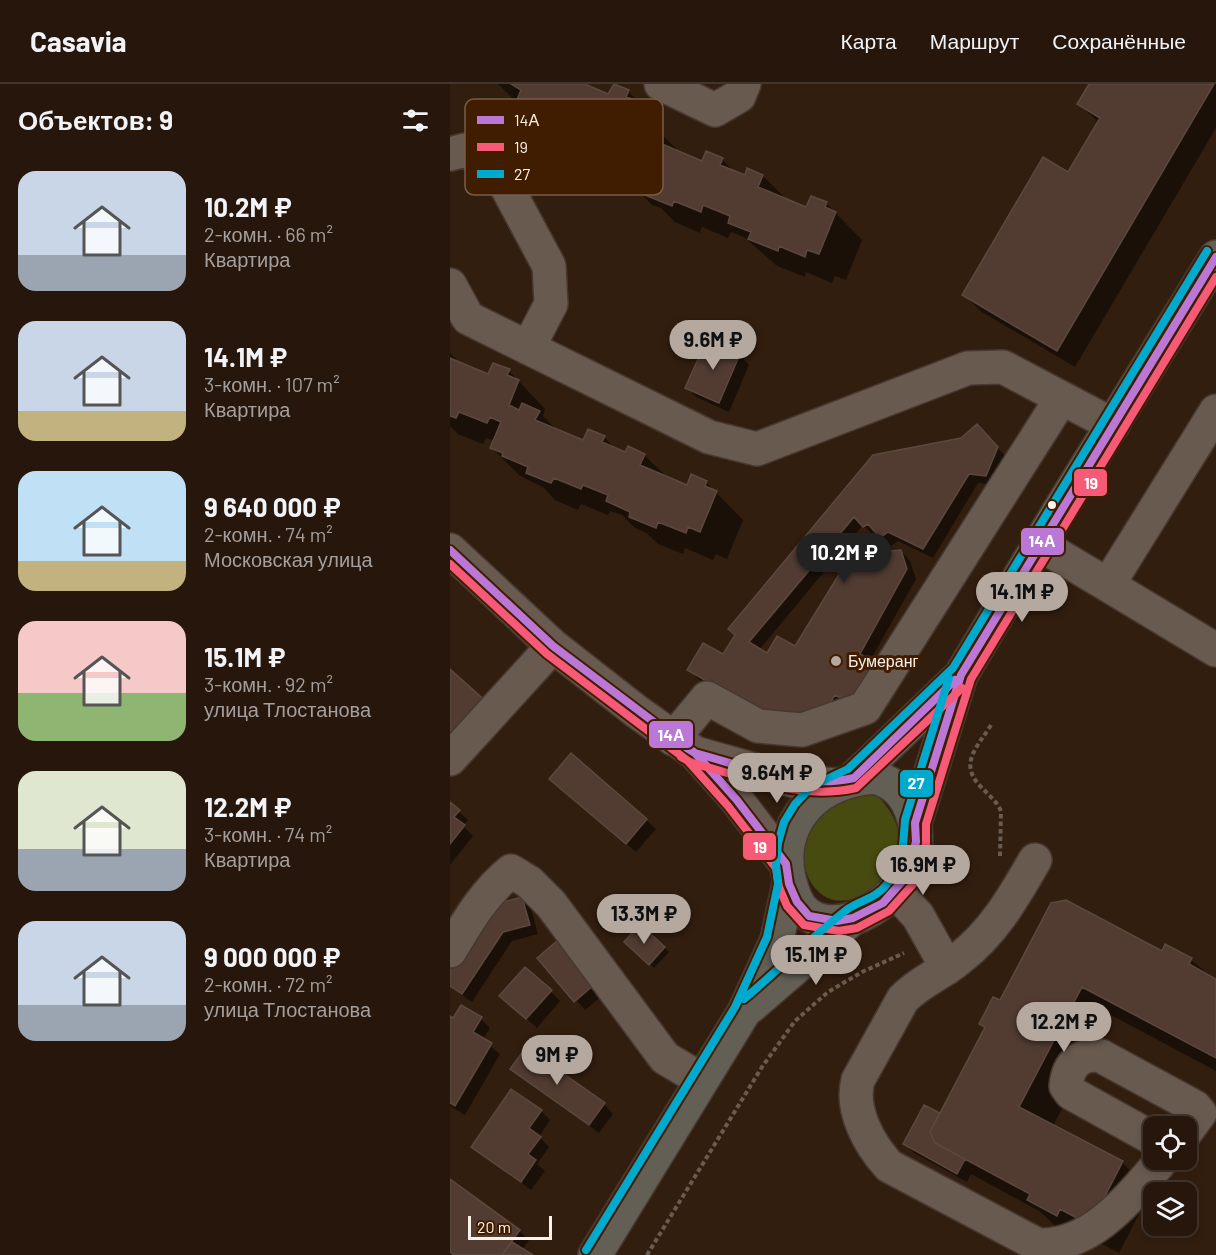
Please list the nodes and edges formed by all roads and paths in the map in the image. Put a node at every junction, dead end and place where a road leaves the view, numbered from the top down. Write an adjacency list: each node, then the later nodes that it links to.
1 (661, 84): 2 (street)
2 (744, 84)
3 (465, 150): 4 (street)
4 (450, 154)
5 (511, 195): 8 (street)
6 (1216, 257): 11 (main road)
7 (450, 285): 8 (street)
8 (528, 348): 9 (street)
9 (1061, 399): 11 (street); 19 (street)
10 (1216, 411): 14 (street)
11 (1113, 425): 12 (main road)
12 (1039, 544): 14 (street); 17 (main road)
13 (450, 550): 15 (street)
14 (1108, 585): 16 (street)
15 (553, 646): 19 (street); 20 (street)
16 (1216, 650)
17 (961, 675): 21 (main road); 22 (main road)
18 (991, 725): 24 (path)
19 (684, 746): 21 (street); 25 (street)
20 (450, 759)
21 (844, 781): 22 (main road); 25 (main road)
22 (915, 823): 26 (main road)
23 (1035, 861): 30 (street)
24 (998, 862)
25 (788, 874): 27 (main road); 31 (main road)
26 (895, 891): 27 (main road); 28 (street)
27 (853, 918): 31 (main road)
28 (931, 938): 30 (street); 37 (path)
29 (450, 951): 32 (street)
30 (942, 971): 35 (street)
31 (744, 1012): 32 (main road)
32 (702, 1080): 36 (main road)
33 (1197, 1120): 34 (street)
34 (1143, 1133)
35 (1153, 1170)
36 (595, 1255)
37 (647, 1255)

